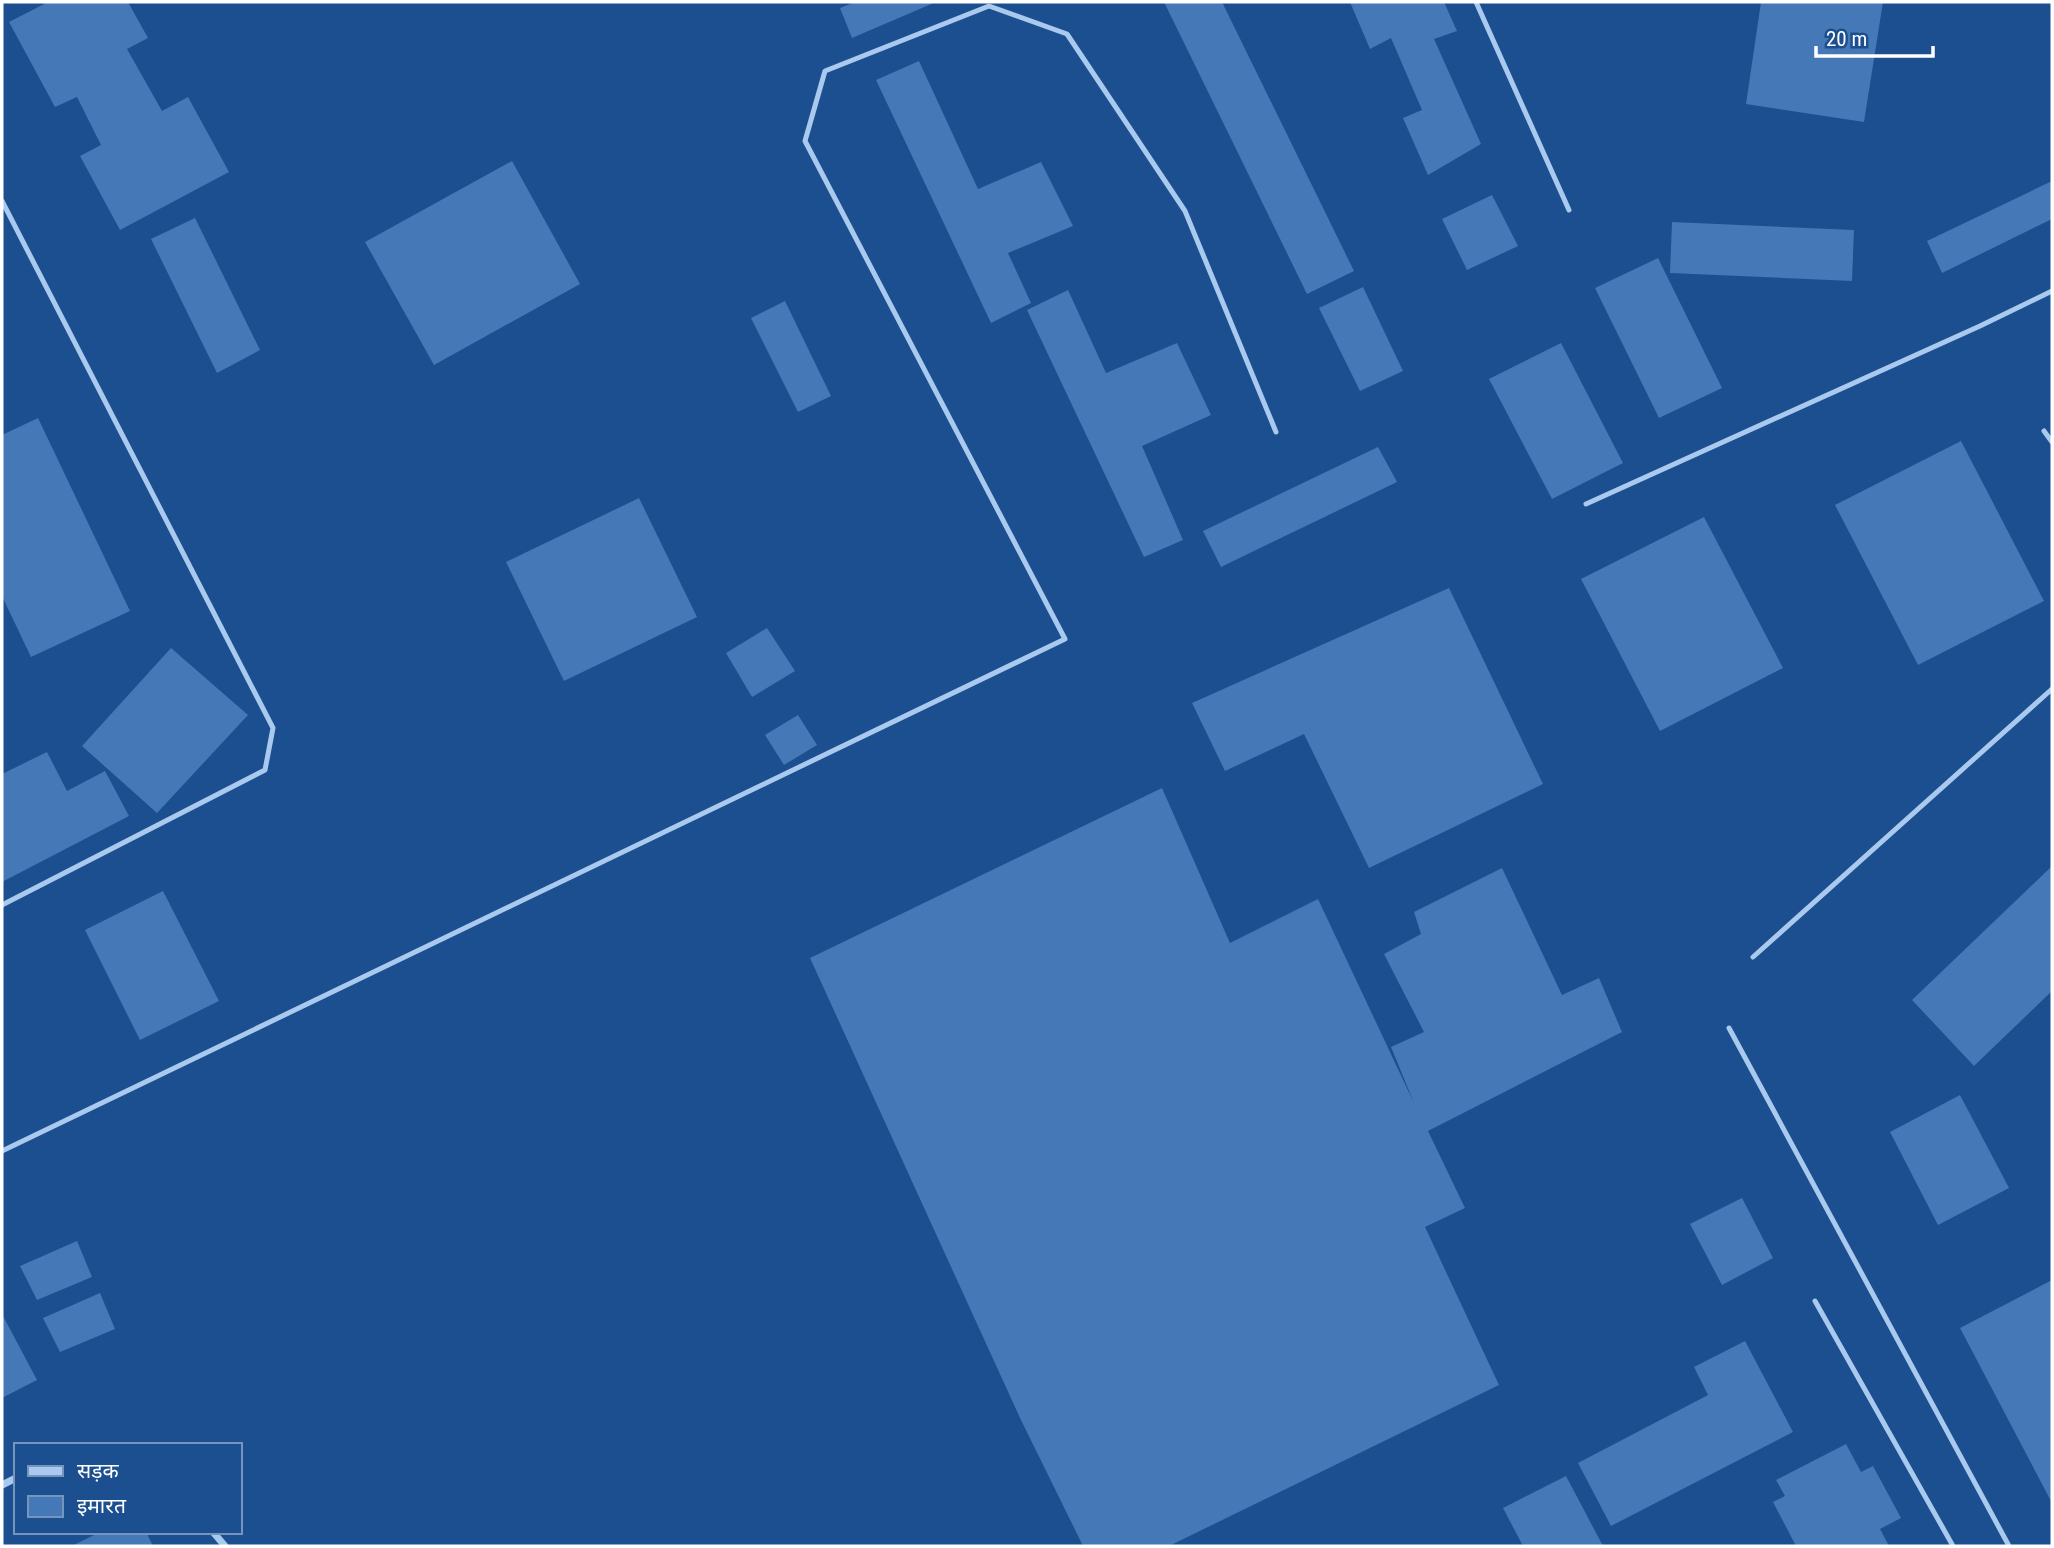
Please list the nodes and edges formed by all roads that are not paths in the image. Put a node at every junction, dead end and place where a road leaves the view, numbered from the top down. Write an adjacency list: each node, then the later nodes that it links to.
1 (1476, 2): 3 (lane)
2 (2, 201): 10 (lane)
3 (1569, 210)
4 (2052, 291): 8 (lane)
5 (2044, 431): 7 (lane)
6 (1276, 432): 13 (lane)
7 (2052, 442)
8 (1586, 504)
9 (2052, 689): 11 (lane)
10 (2, 905)
11 (1753, 957)
12 (1729, 1028): 16 (lane)
13 (2, 1151)
14 (1815, 1301): 15 (lane)
15 (1953, 1546)
16 (2009, 1546)

